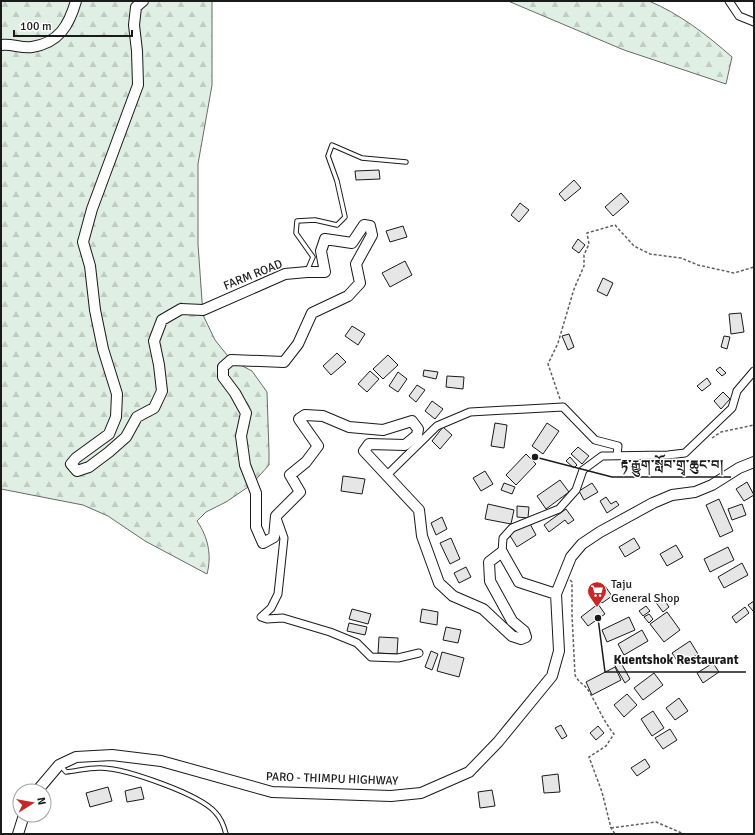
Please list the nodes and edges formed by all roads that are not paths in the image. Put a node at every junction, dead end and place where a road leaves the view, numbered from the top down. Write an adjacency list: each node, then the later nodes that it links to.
1 (76, 1): 5 (street)
2 (143, 1): 7 (street, FARM ROAD)
3 (729, 1): 4 (street)
4 (754, 22)
5 (1, 45)
6 (406, 162): 7 (lane)
7 (307, 272): 12 (street, FARM ROAD)
8 (754, 371): 9 (street)
9 (616, 455): 11 (street); 13 (street)
10 (754, 462): 14 (street, PARO - THIMPU HIGHWAY)
11 (386, 476): 12 (street); 13 (street)
12 (276, 516): 15 (street)
13 (502, 552): 14 (street)
14 (556, 594): 16 (street, PARO - THIMPU HIGHWAY)
15 (419, 653)
16 (60, 765): 17 (street, PARO - THIMPU HIGHWAY); 20 (lane)
17 (44, 783)
18 (21, 823): 19 (street)
19 (18, 834)
20 (226, 834)

